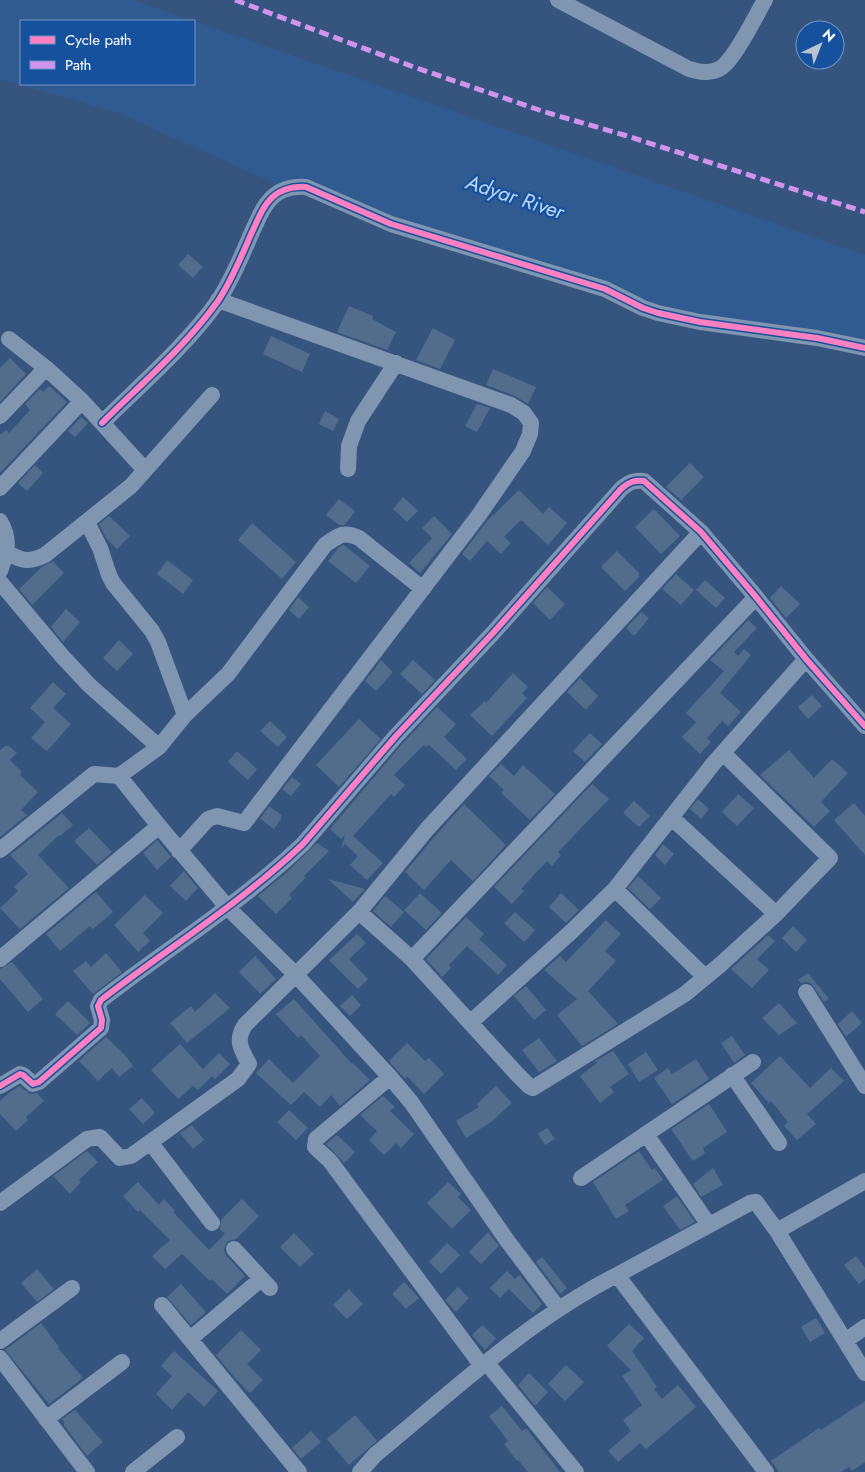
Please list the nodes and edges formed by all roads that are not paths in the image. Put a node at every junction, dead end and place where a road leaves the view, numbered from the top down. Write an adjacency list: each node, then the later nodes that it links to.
1 (558, 0): 2 (street)
2 (764, 0)
3 (218, 300): 5 (street); 6 (street); 11 (street)
4 (9, 339): 7 (street)
5 (865, 348)
6 (396, 363): 12 (street); 21 (street)
7 (46, 368): 9 (street); 10 (street)
8 (212, 395): 13 (street)
9 (82, 401): 11 (street); 14 (street)
10 (0, 416)
11 (102, 423): 13 (street)
12 (348, 469)
13 (146, 470): 16 (street)
14 (0, 488)
15 (0, 521): 18 (street)
16 (87, 522): 18 (street); 24 (street)
17 (701, 532): 22 (street); 34 (street); 35 (street)
18 (7, 553): 19 (street)
19 (0, 571)
20 (0, 582): 26 (street)
21 (423, 589): 24 (street); 32 (street)
22 (756, 597): 23 (street); 38 (street)
23 (806, 659): 25 (street); 27 (street)
24 (185, 715): 26 (street)
25 (865, 726)
26 (159, 747): 28 (street)
27 (723, 753): 29 (street); 36 (street)
28 (119, 776): 30 (street); 31 (street)
29 (671, 817): 33 (street); 36 (street)
30 (159, 826): 32 (street); 37 (street)
31 (0, 850)
32 (179, 850): 34 (street)
33 (615, 890): 40 (street); 42 (street)
34 (228, 908): 39 (street); 46 (street)
35 (359, 912): 38 (street); 39 (street)
36 (776, 914): 40 (street)
37 (0, 959)
38 (412, 959): 42 (street)
39 (296, 975): 45 (street); 49 (street)
40 (705, 977): 42 (street)
41 (806, 992): 47 (street)
42 (471, 1022)
43 (753, 1062): 44 (street)
44 (732, 1075): 48 (street); 50 (street)
45 (390, 1077): 61 (street); 68 (street)
46 (0, 1086)
47 (865, 1086)
48 (646, 1134): 51 (street); 55 (street)
49 (150, 1142): 53 (street); 54 (street)
50 (780, 1143)
51 (581, 1178)
52 (865, 1181): 56 (street)
53 (0, 1203)
54 (212, 1223)
55 (709, 1225): 56 (street); 58 (street)
56 (777, 1231): 65 (street)
57 (234, 1249): 63 (street)
58 (618, 1275): 61 (street); 77 (street)
59 (72, 1288): 64 (street)
60 (162, 1305): 63 (street)
61 (558, 1308): 68 (street)
62 (865, 1328): 65 (street)
63 (190, 1339): 74 (street)
64 (0, 1341)
65 (845, 1341): 69 (street)
66 (0, 1358): 70 (street)
67 (122, 1362): 70 (street)
68 (484, 1364): 75 (street); 76 (street)
69 (865, 1373)
70 (46, 1419): 72 (street)
71 (178, 1437): 73 (street)
72 (87, 1472)
73 (133, 1472)
74 (298, 1472)
75 (360, 1472)
76 (576, 1472)
77 (766, 1472)

